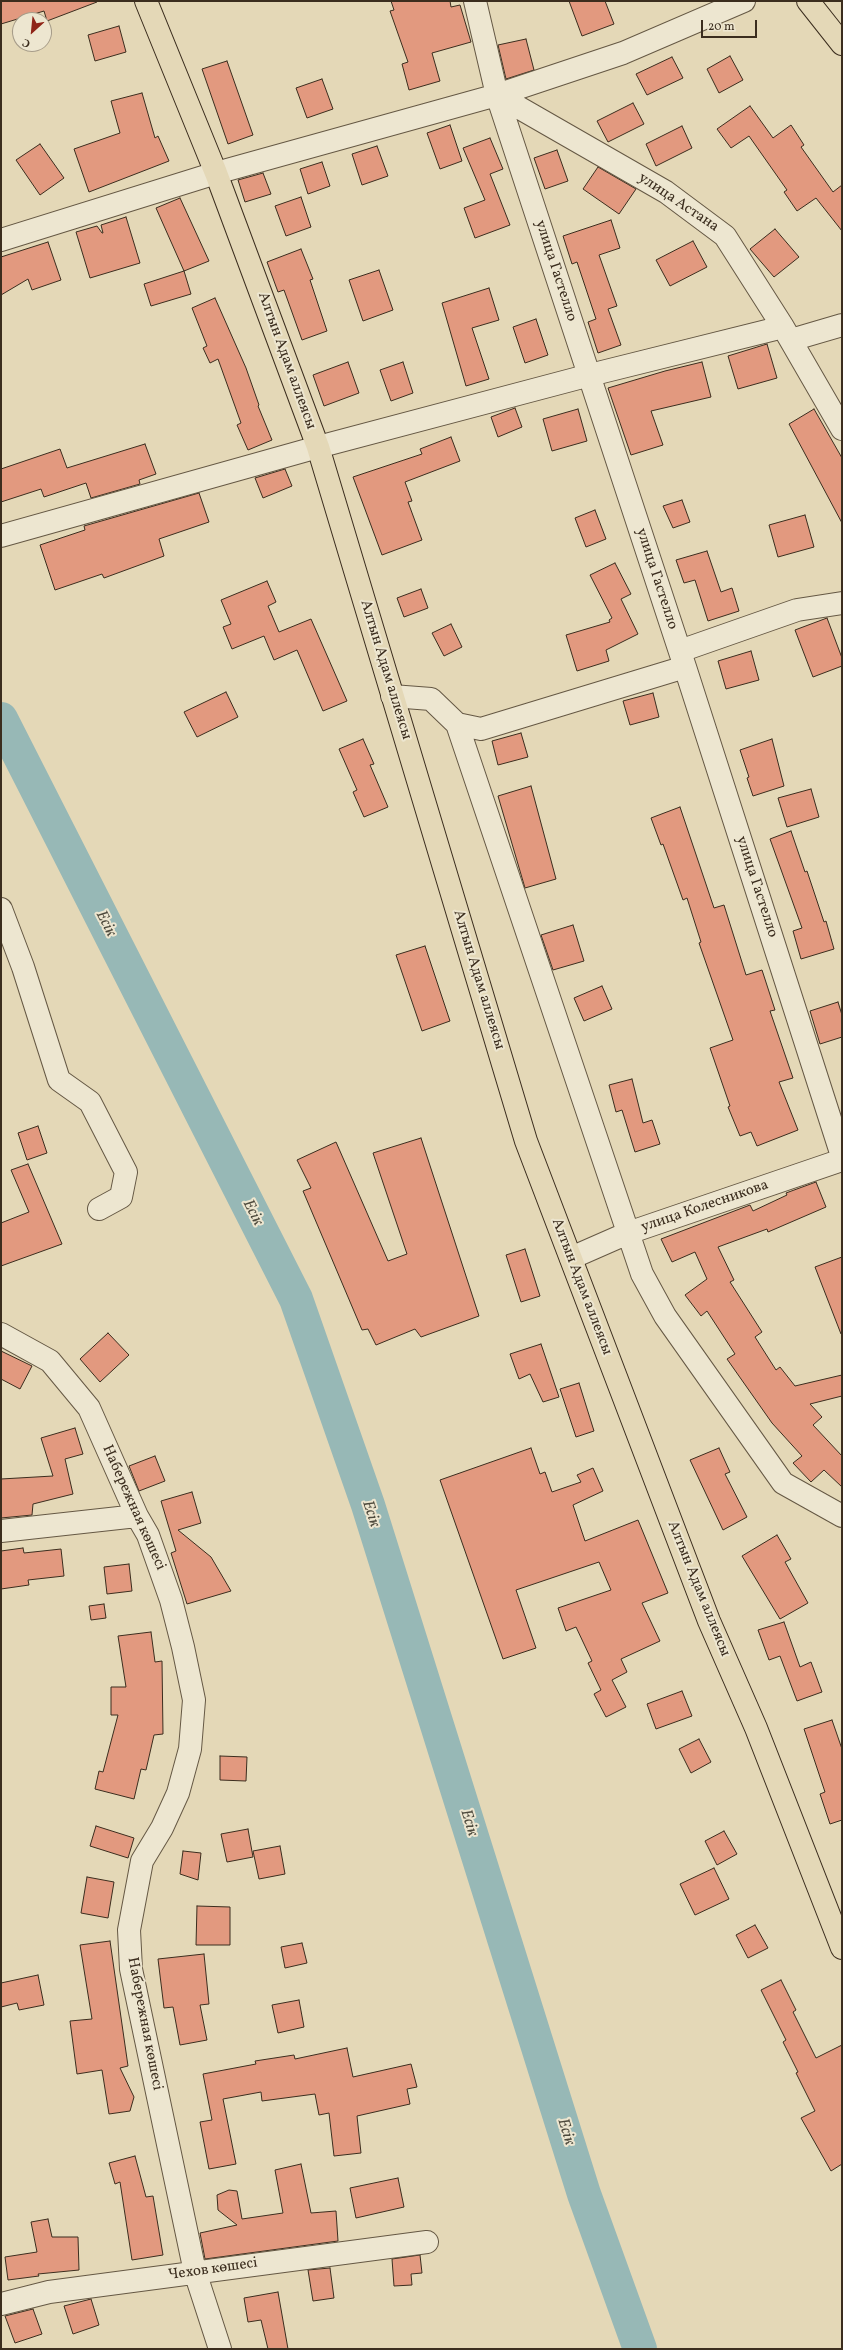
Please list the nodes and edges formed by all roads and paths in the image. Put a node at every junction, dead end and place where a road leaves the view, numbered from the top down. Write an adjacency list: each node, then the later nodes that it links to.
1 (146, 1): 7 (main road, Алтын Адам аллеясы)
2 (475, 1): 6 (street, улица Гастелло)
3 (744, 1): 6 (street)
4 (808, 1): 5 (main road)
5 (842, 44)
6 (497, 95): 7 (street); 10 (street, улица Астана); 11 (street, улица Гастелло)
7 (216, 173): 8 (street); 13 (main road, Алтын Адам аллеясы)
8 (1, 240)
9 (842, 325): 10 (street)
10 (787, 334): 11 (street); 12 (street, улица Астана)
11 (590, 375): 13 (street); 16 (street, улица Гастелло)
12 (842, 429)
13 (318, 447): 14 (street); 17 (main road, Алтын Адам аллеясы)
14 (1, 536)
15 (842, 603): 16 (street)
16 (682, 659): 18 (street); 20 (street, улица Гастелло)
17 (392, 696): 18 (street); 24 (main road, Алтын Адам аллеясы)
18 (457, 724): 23 (street)
19 (1, 909): 22 (street)
20 (842, 1156)
21 (842, 1160): 23 (street, улица Колесникова)
22 (99, 1209)
23 (628, 1233): 24 (street, улица Колесникова); 27 (street)
24 (571, 1258): 29 (main road, Алтын Адам аллеясы)
25 (1, 1334): 26 (street, Набережная көшесі)
26 (137, 1516): 28 (street); 31 (street, Набережная көшесі)
27 (842, 1516)
28 (1, 1531)
29 (842, 1948)
30 (427, 2242): 31 (street, Чехов көшесі)
31 (195, 2272): 32 (street, Чехов көшесі); 33 (street, Набережная көшесі)
32 (1, 2304)
33 (220, 2349)

